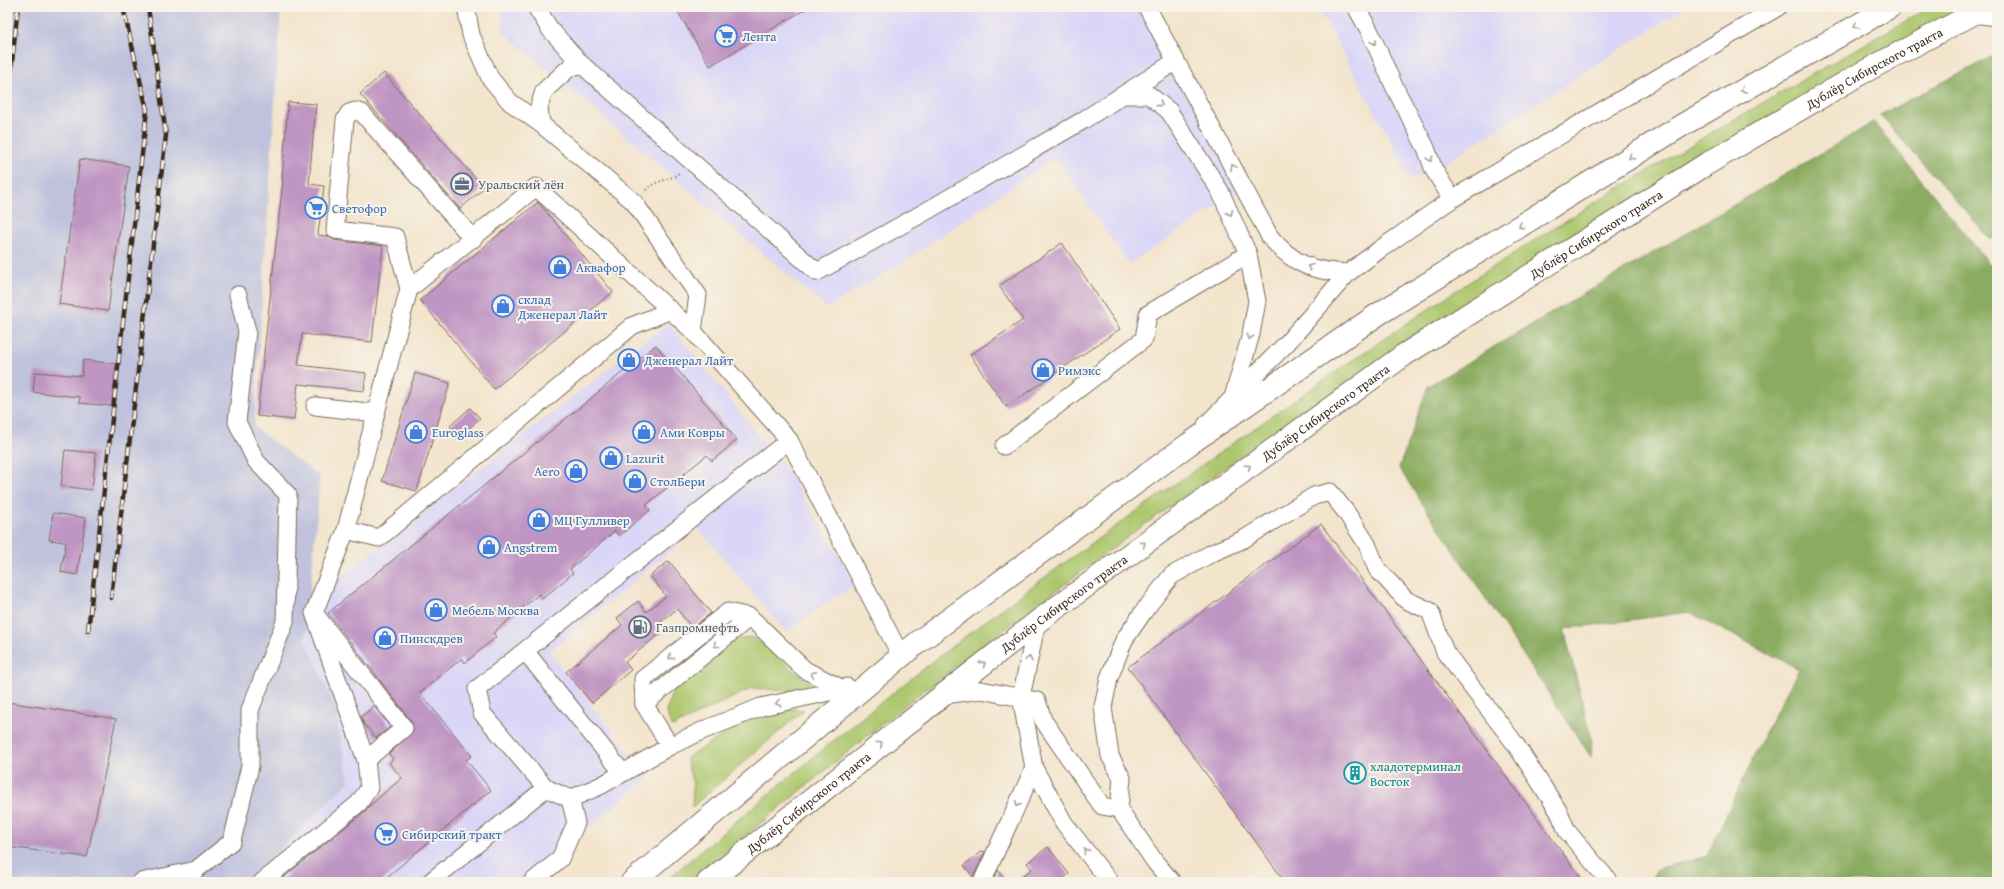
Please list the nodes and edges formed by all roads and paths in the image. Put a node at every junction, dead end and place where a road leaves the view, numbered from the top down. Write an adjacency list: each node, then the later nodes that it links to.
1 (466, 7): 12 (lane)
2 (536, 7): 10 (lane)
3 (1147, 7): 9 (lane)
4 (1356, 7): 14 (lane, one-way to 14)
5 (1778, 7): 14 (lane)
6 (1890, 7): 27 (main road, one-way to 27)
7 (1980, 11): 8 (lane); 31 (main road, Дублёр Сибирского тракта, one-way to 7)
8 (1997, 17)
9 (1176, 61): 11 (lane); 18 (lane, one-way to 9)
10 (581, 64): 12 (lane); 13 (lane)
11 (1124, 95): 13 (lane); 17 (lane, one-way to 17)
12 (541, 124): 15 (lane)
13 (693, 162): 15 (path)
14 (1452, 200): 18 (lane)
15 (634, 202): 22 (lane)
16 (473, 238): 19 (lane); 19 (lane); 21 (lane)
17 (1248, 254): 23 (lane, one-way to 23); 28 (lane)
18 (1348, 273): 23 (lane)
19 (409, 289): 25 (lane)
20 (238, 295): 45 (lane)
21 (671, 310): 22 (lane); 29 (lane)
22 (694, 331): 26 (lane)
23 (1233, 396): 27 (lane)
24 (315, 406): 25 (lane)
25 (376, 413): 29 (lane)
26 (789, 440): 32 (lane); 33 (lane)
27 (1189, 444): 33 (main road)
28 (1004, 446)
29 (346, 530): 30 (lane)
30 (314, 613): 39 (lane); 39 (lane)
31 (1037, 622): 36 (main road, Дублёр Сибирского тракта, one-way to 31); 37 (lane, one-way to 31)
32 (525, 651): 41 (lane); 42 (lane)
33 (901, 656): 34 (main road)
34 (875, 678): 35 (lane); 49 (main road)
35 (843, 689): 38 (lane, one-way to 38); 38 (lane, one-way to 38)
36 (942, 696): 37 (lane); 50 (main road, Дублёр Сибирского тракта, one-way to 36)
37 (1021, 697): 40 (lane); 44 (lane)
38 (670, 746): 41 (lane)
39 (366, 760): 46 (lane)
40 (1034, 768): 51 (lane, one-way to 51); 52 (lane, one-way to 40)
41 (622, 772): 43 (lane)
42 (546, 788): 43 (lane); 47 (lane)
43 (570, 799): 48 (lane)
44 (1119, 809): 53 (lane); 54 (lane)
45 (141, 882)
46 (262, 882)
47 (430, 882)
48 (532, 882)
49 (632, 882)
50 (708, 882)
51 (982, 882)
52 (1110, 882)
53 (1172, 882)
54 (1606, 882)

